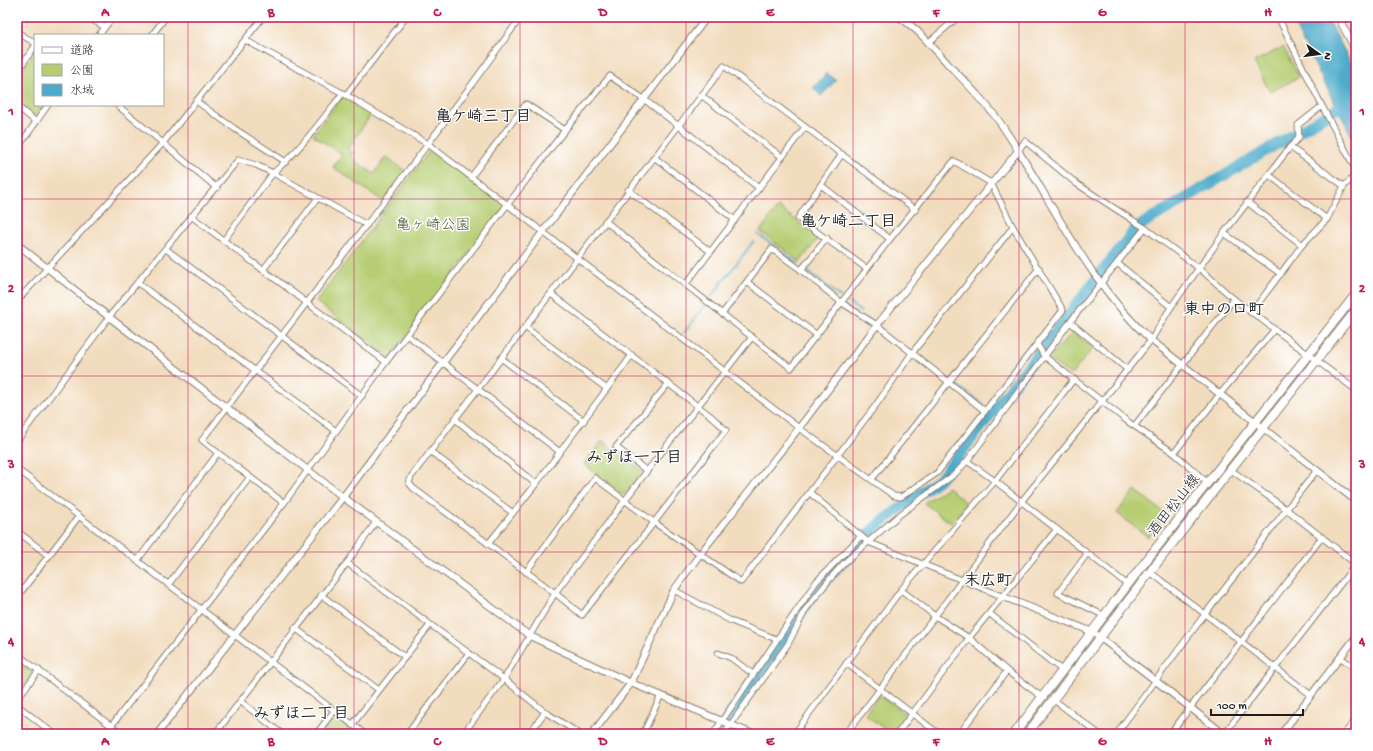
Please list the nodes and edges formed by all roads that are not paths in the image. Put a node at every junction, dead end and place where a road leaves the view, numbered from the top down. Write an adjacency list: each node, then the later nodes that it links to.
1 (87, 17): 12 (street)
2 (113, 17): 12 (street)
3 (163, 17): 15 (street)
4 (263, 17): 16 (street)
5 (406, 17): 22 (street)
6 (521, 17): 35 (street)
7 (707, 17): 24 (street)
8 (899, 17): 18 (street)
9 (958, 17): 18 (street)
10 (1278, 17): 29 (street)
11 (1338, 17): 20 (street)
12 (105, 27): 14 (street)
13 (17, 32): 17 (street)
14 (100, 34)
15 (153, 34)
16 (245, 40): 22 (street); 25 (street)
17 (34, 43)
18 (928, 43): 38 (street)
19 (34, 46): 21 (street)
20 (1356, 51)
21 (17, 72)
22 (345, 94): 35 (street); 42 (street)
23 (701, 95): 31 (street); 32 (street); 41 (street)
24 (645, 100): 31 (street); 33 (street); 65 (street)
25 (196, 101): 34 (street); 42 (street)
26 (17, 106): 30 (street)
27 (47, 106): 30 (street)
28 (118, 106): 34 (street)
29 (1322, 106): 36 (street); 43 (street)
30 (36, 122): 37 (street)
31 (678, 125): 40 (street); 52 (street)
32 (805, 127): 39 (street); 41 (street)
33 (565, 130): 47 (street); 56 (street)
34 (163, 143): 51 (street); 76 (street)
35 (428, 144): 47 (street); 62 (street)
36 (1290, 146): 45 (street); 50 (street)
37 (17, 149)
38 (1018, 151): 48 (street); 64 (street); 86 (street)
39 (842, 154): 49 (street); 57 (street)
40 (654, 156): 53 (street); 60 (street)
41 (782, 157): 52 (street)
42 (286, 162): 44 (street)
43 (1356, 170)
44 (273, 173): 51 (street); 54 (street); 69 (street)
45 (1268, 175): 55 (street); 59 (street)
46 (1356, 175): 50 (street)
47 (471, 176): 56 (street)
48 (991, 183): 57 (street); 63 (street); 99 (street)
49 (821, 185): 67 (street); 68 (street)
50 (1344, 186): 59 (street)
51 (217, 188): 58 (street)
52 (759, 188): 60 (street)
53 (628, 190): 61 (street); 73 (street)
54 (317, 199): 62 (street); 80 (street)
55 (1247, 202): 66 (street); 71 (street)
56 (509, 205): 65 (street); 104 (street)
57 (916, 210): 68 (street)
58 (191, 216): 69 (street); 72 (street)
59 (1327, 219): 71 (street)
60 (735, 220): 73 (street)
61 (604, 221): 74 (street); 85 (street)
62 (367, 225): 91 (street)
63 (1013, 227): 77 (street); 108 (street)
64 (1145, 228): 75 (street); 79 (street)
65 (544, 232): 74 (street); 115 (street)
66 (1224, 233): 79 (street); 82 (street)
67 (827, 238): 78 (street); 81 (street)
68 (890, 239): 78 (street)
69 (224, 240): 80 (street)
70 (17, 244): 76 (street)
71 (1302, 245): 82 (street)
72 (166, 249): 83 (street); 103 (street)
73 (710, 252): 85 (street)
74 (577, 257): 87 (street); 118 (street)
75 (1117, 263): 86 (street); 93 (street)
76 (47, 268): 90 (street); 97 (street)
77 (1039, 268): 107 (street); 121 (street)
78 (867, 269): 92 (street)
79 (1200, 269): 89 (street); 93 (street)
80 (264, 270): 91 (street)
81 (801, 270): 84 (street); 92 (street)
82 (1281, 274): 95 (street)
83 (138, 282): 97 (street); 117 (street)
84 (746, 282): 96 (street); 102 (street)
85 (686, 284): 96 (street)
86 (1100, 285): 98 (street); 106 (street)
87 (551, 294): 100 (street); 110 (street)
88 (1356, 294): 109 (main road, 酒田松山線)
89 (1234, 299): 95 (street); 116 (street)
90 (17, 301)
91 (308, 303): 103 (street); 114 (street)
92 (842, 303): 99 (street); 102 (street)
93 (1171, 307): 106 (street)
94 (1356, 310): 113 (main road, 酒田松山線)
95 (1251, 313): 101 (street)
96 (722, 314): 105 (street)
97 (109, 317): 130 (street); 139 (street)
98 (1070, 322): 111 (street); 119 (street)
99 (877, 325): 108 (street); 136 (street)
100 (525, 327): 112 (street); 123 (street)
101 (1274, 330): 109 (street); 126 (street)
102 (817, 335): 105 (street)
103 (282, 336): 117 (street); 127 (street)
104 (407, 336): 114 (street); 115 (street)
105 (752, 337): 118 (street)
106 (1150, 340): 116 (street); 119 (street)
107 (1037, 344): 111 (street); 131 (street)
108 (912, 353): 121 (street); 144 (street)
109 (1307, 354): 113 (street); 134 (main road, 酒田松山線)
110 (632, 355): 122 (street); 123 (street)
111 (1044, 356): 120 (street); 145 (street)
112 (501, 358): 124 (street); 133 (street)
113 (1315, 361): 125 (street); 137 (main road, 酒田松山線)
114 (386, 362): 127 (street)
115 (442, 364): 124 (street); 157 (street)
116 (1182, 364): 126 (street); 135 (street)
117 (256, 370): 130 (street); 138 (street)
118 (726, 370): 129 (street); 136 (street)
119 (1128, 370): 128 (street)
120 (1074, 380): 128 (street); 153 (street)
121 (948, 383): 131 (street); 152 (street)
122 (668, 384): 129 (street); 150 (street)
123 (607, 389): 133 (street)
124 (478, 390): 132 (street); 141 (street)
125 (1356, 390)
126 (1220, 394): 134 (street); 143 (street)
127 (362, 396): 138 (street)
128 (1102, 402): 135 (street); 160 (street)
129 (697, 406): 150 (street); 166 (street)
130 (227, 408): 142 (street); 147 (street)
131 (985, 411): 152 (street)
132 (455, 419): 140 (street); 155 (street)
133 (584, 420): 141 (street)
134 (1255, 421): 137 (street); 154 (main road, 酒田松山線)
135 (1135, 425): 143 (street)
136 (800, 428): 144 (street); 173 (street)
137 (1263, 428): 148 (main road, 酒田松山線); 149 (street)
138 (336, 431): 147 (street)
139 (17, 441)
140 (431, 452): 163 (street); 172 (street)
141 (560, 452): 155 (street)
142 (218, 453): 151 (street); 176 (street)
143 (1174, 453): 154 (street)
144 (838, 455): 152 (street); 156 (street)
145 (967, 461): 153 (street); 171 (street)
146 (17, 469): 164 (street)
147 (308, 470): 157 (street); 161 (street)
148 (1231, 470): 162 (street); 181 (main road, 酒田松山線)
149 (1317, 470): 159 (street); 162 (street)
150 (647, 471): 158 (street)
151 (250, 477): 161 (street); 183 (street)
152 (872, 479)
153 (995, 481): 160 (street); 178 (street)
154 (1208, 483): 184 (main road, 酒田松山線)
155 (536, 484): 163 (street)
156 (810, 493): 169 (street); 173 (street)
157 (343, 497): 165 (street); 199 (street)
158 (625, 500): 166 (street); 180 (street); 187 (street)
159 (1356, 501)
160 (1021, 502): 167 (street); 182 (street)
161 (284, 503): 191 (street)
162 (1286, 509): 170 (street); 193 (street)
163 (513, 513): 172 (street)
164 (79, 516): 175 (street); 176 (street)
165 (376, 522): 177 (street); 200 (street)
166 (655, 523): 173 (street); 187 (street)
167 (1057, 529): 174 (street); 190 (street)
168 (17, 531): 175 (street)
169 (861, 536): 171 (street); 204 (street)
170 (1322, 537): 179 (street); 205 (street)
171 (868, 542): 178 (street); 239 (street)
172 (488, 544): 180 (street)
173 (700, 554): 185 (street)
174 (1087, 554): 184 (street); 195 (street)
175 (49, 556): 189 (street)
176 (137, 561): 183 (street)
177 (347, 563): 188 (street); 196 (street)
178 (925, 564): 182 (street); 186 (street)
179 (1356, 564): 213 (street)
180 (526, 572): 187 (street)
181 (1150, 572): 193 (street); 203 (main road, 酒田松山線)
182 (964, 580): 190 (street); 194 (street)
183 (168, 585): 191 (street)
184 (1128, 585): 195 (main road, 酒田松山線)
185 (674, 590): 204 (street); 221 (street)
186 (901, 590): 194 (street); 212 (street)
187 (555, 593): 200 (street)
188 (322, 595): 197 (street); 209 (street)
189 (17, 596)
190 (1004, 597): 192 (street); 198 (street)
191 (201, 610): 199 (street); 238 (street)
192 (990, 614): 202 (street); 217 (street)
193 (1205, 614): 205 (street); 220 (street)
194 (935, 616): 202 (street); 222 (street)
195 (1105, 616): 198 (main road, 酒田松山線)
196 (430, 625): 206 (street); 209 (street)
197 (295, 628): 211 (street); 223 (street)
198 (1093, 632): 203 (street); 217 (main road, 酒田松山線)
199 (233, 635): 211 (street); 243 (street)
200 (530, 636): 219 (street); 221 (street)
201 (1356, 637): 210 (street)
202 (970, 638): 216 (street); 234 (street)
203 (1101, 638): 220 (street); 228 (main road, 酒田松山線)
204 (776, 639): 218 (street)
205 (1241, 642): 213 (street); 231 (street)
206 (469, 653): 219 (street); 248 (street)
207 (718, 653): 218 (street)
208 (17, 654): 215 (street)
209 (405, 657): 223 (street)
210 (1340, 657): 214 (street); 225 (street)
211 (270, 662): 229 (street); 232 (street)
212 (846, 663): 222 (street); 257 (street)
213 (1276, 669): 225 (street); 267 (street)
214 (1356, 669)
215 (39, 670): 227 (street); 238 (street)
216 (1007, 671): 226 (street); 261 (street)
217 (1062, 671): 226 (main road, 酒田松山線)
218 (753, 674): 235 (street)
219 (504, 680): 233 (street); 249 (street)
220 (1156, 681): 231 (street); 265 (street)
221 (631, 683): 224 (street); 252 (street)
222 (880, 688): 234 (street); 258 (street)
223 (379, 690): 237 (street)
224 (661, 695): 235 (street); 253 (street)
225 (1311, 695): 268 (street)
226 (1042, 697): 262 (main road, 酒田松山線)
227 (17, 700)
228 (1054, 700): 263 (main road, 酒田松山線); 264 (street)
229 (240, 701): 244 (street); 245 (street)
230 (17, 705): 240 (street)
231 (1190, 707): 266 (street); 267 (street)
232 (334, 711): 237 (street); 246 (street)
233 (545, 712): 250 (street); 251 (street)
234 (913, 714): 259 (street); 260 (street)
235 (722, 720): 239 (street); 254 (street)
236 (1356, 720): 269 (street)
237 (352, 725): 247 (street)
238 (111, 726): 241 (street); 242 (street)
239 (730, 726): 255 (street); 256 (street)
240 (54, 734)
241 (105, 734)
242 (122, 734)
243 (156, 734)
244 (216, 734)
245 (282, 734)
246 (316, 734)
247 (364, 734)
248 (407, 734)
249 (463, 734)
250 (528, 734)
251 (580, 734)
252 (592, 734)
253 (644, 734)
254 (713, 734)
255 (724, 734)
256 (753, 734)
257 (794, 734)
258 (846, 734)
259 (897, 734)
260 (938, 734)
261 (959, 734)
262 (1014, 734)
263 (1027, 734)
264 (1099, 734)
265 (1116, 734)
266 (1170, 734)
267 (1224, 734)
268 (1281, 734)
269 (1344, 734)

